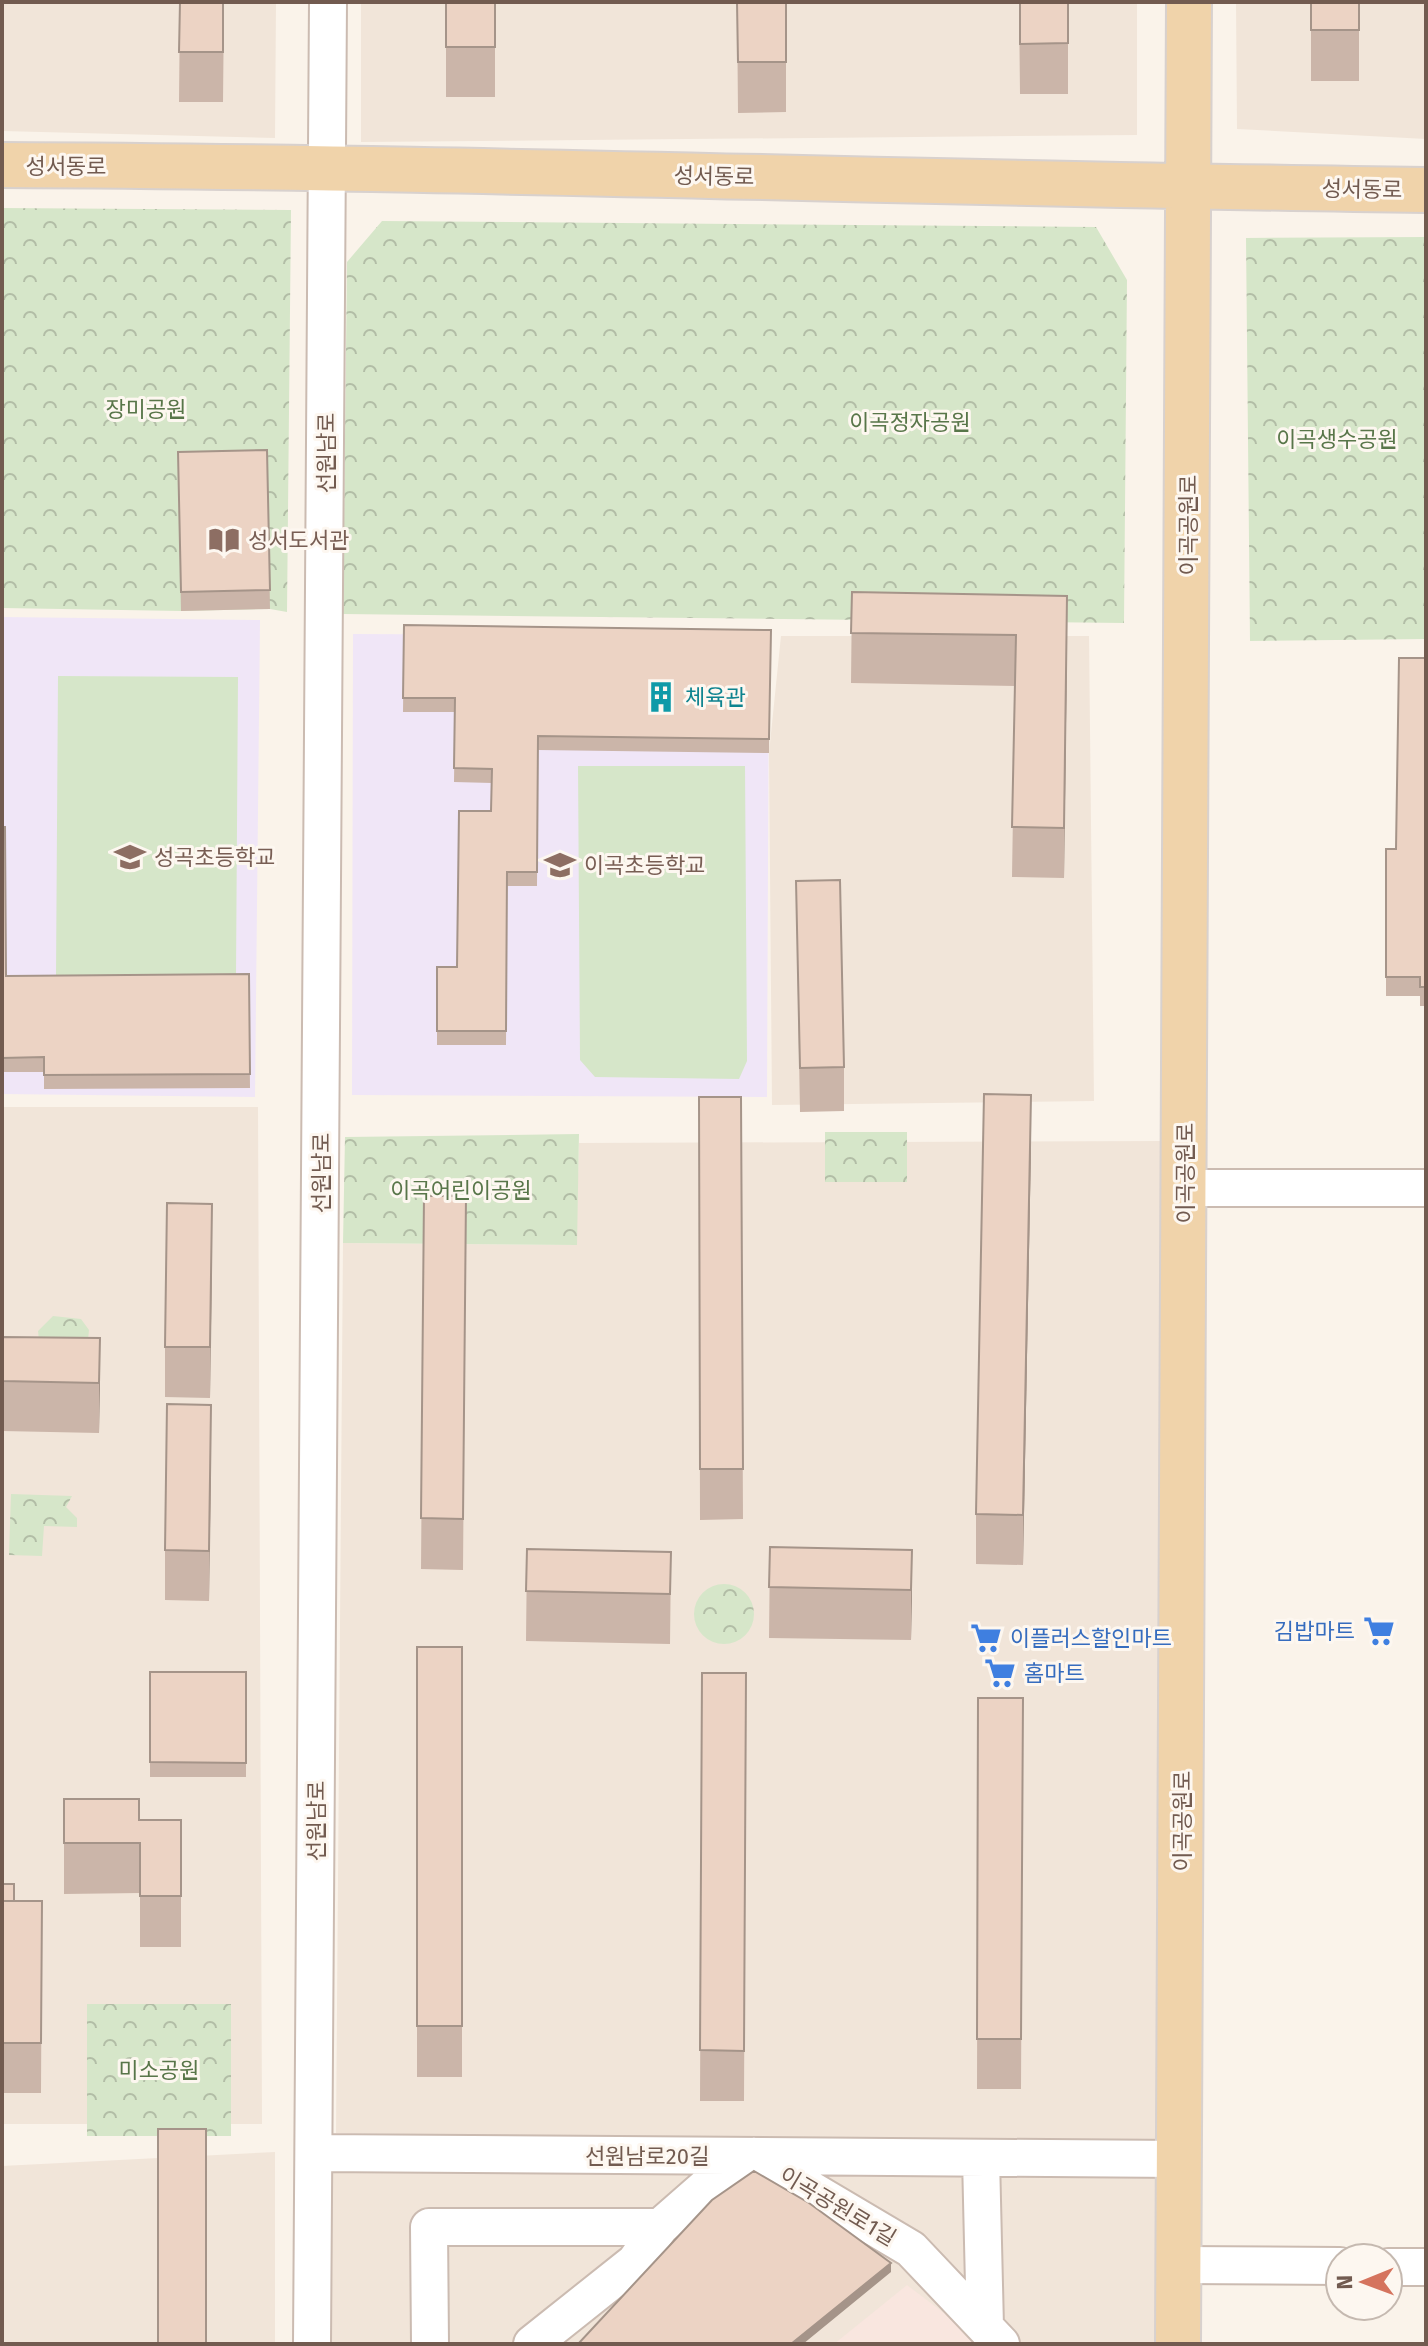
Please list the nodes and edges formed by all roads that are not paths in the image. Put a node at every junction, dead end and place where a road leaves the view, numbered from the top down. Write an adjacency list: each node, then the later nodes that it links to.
1 (328, 2): 4 (street, 선원남로)
2 (1189, 2): 5 (main road, 이곡공원로)
3 (2, 165): 4 (main road, 성서동로)
4 (329, 167): 5 (main road, 성서동로); 9 (street, 선원남로)
5 (1190, 187): 6 (main road, 성서동로); 7 (main road, 이곡공원로)
6 (1426, 190)
7 (1185, 1188): 8 (street); 12 (main road, 이곡공원로)
8 (1426, 1188)
9 (314, 2153): 10 (street, 선원남로20길); 19 (street, 선원남로)
10 (754, 2156): 11 (street, 선원남로20길); 13 (street, 이곡공원로1길); 18 (street, 이곡공원로1길)
11 (981, 2158): 12 (street, 선원남로20길); 18 (street)
12 (1180, 2159): 14 (main road, 이곡공원로)
13 (660, 2227): 20 (street); 21 (street, 이곡공원로1길)
14 (1179, 2265): 15 (street); 22 (main road, 이곡공원로)
15 (1324, 2266)
16 (1404, 2267): 17 (street)
17 (1426, 2267)
18 (993, 2335)
19 (312, 2344)
20 (430, 2344)
21 (532, 2344)
22 (1178, 2344)

